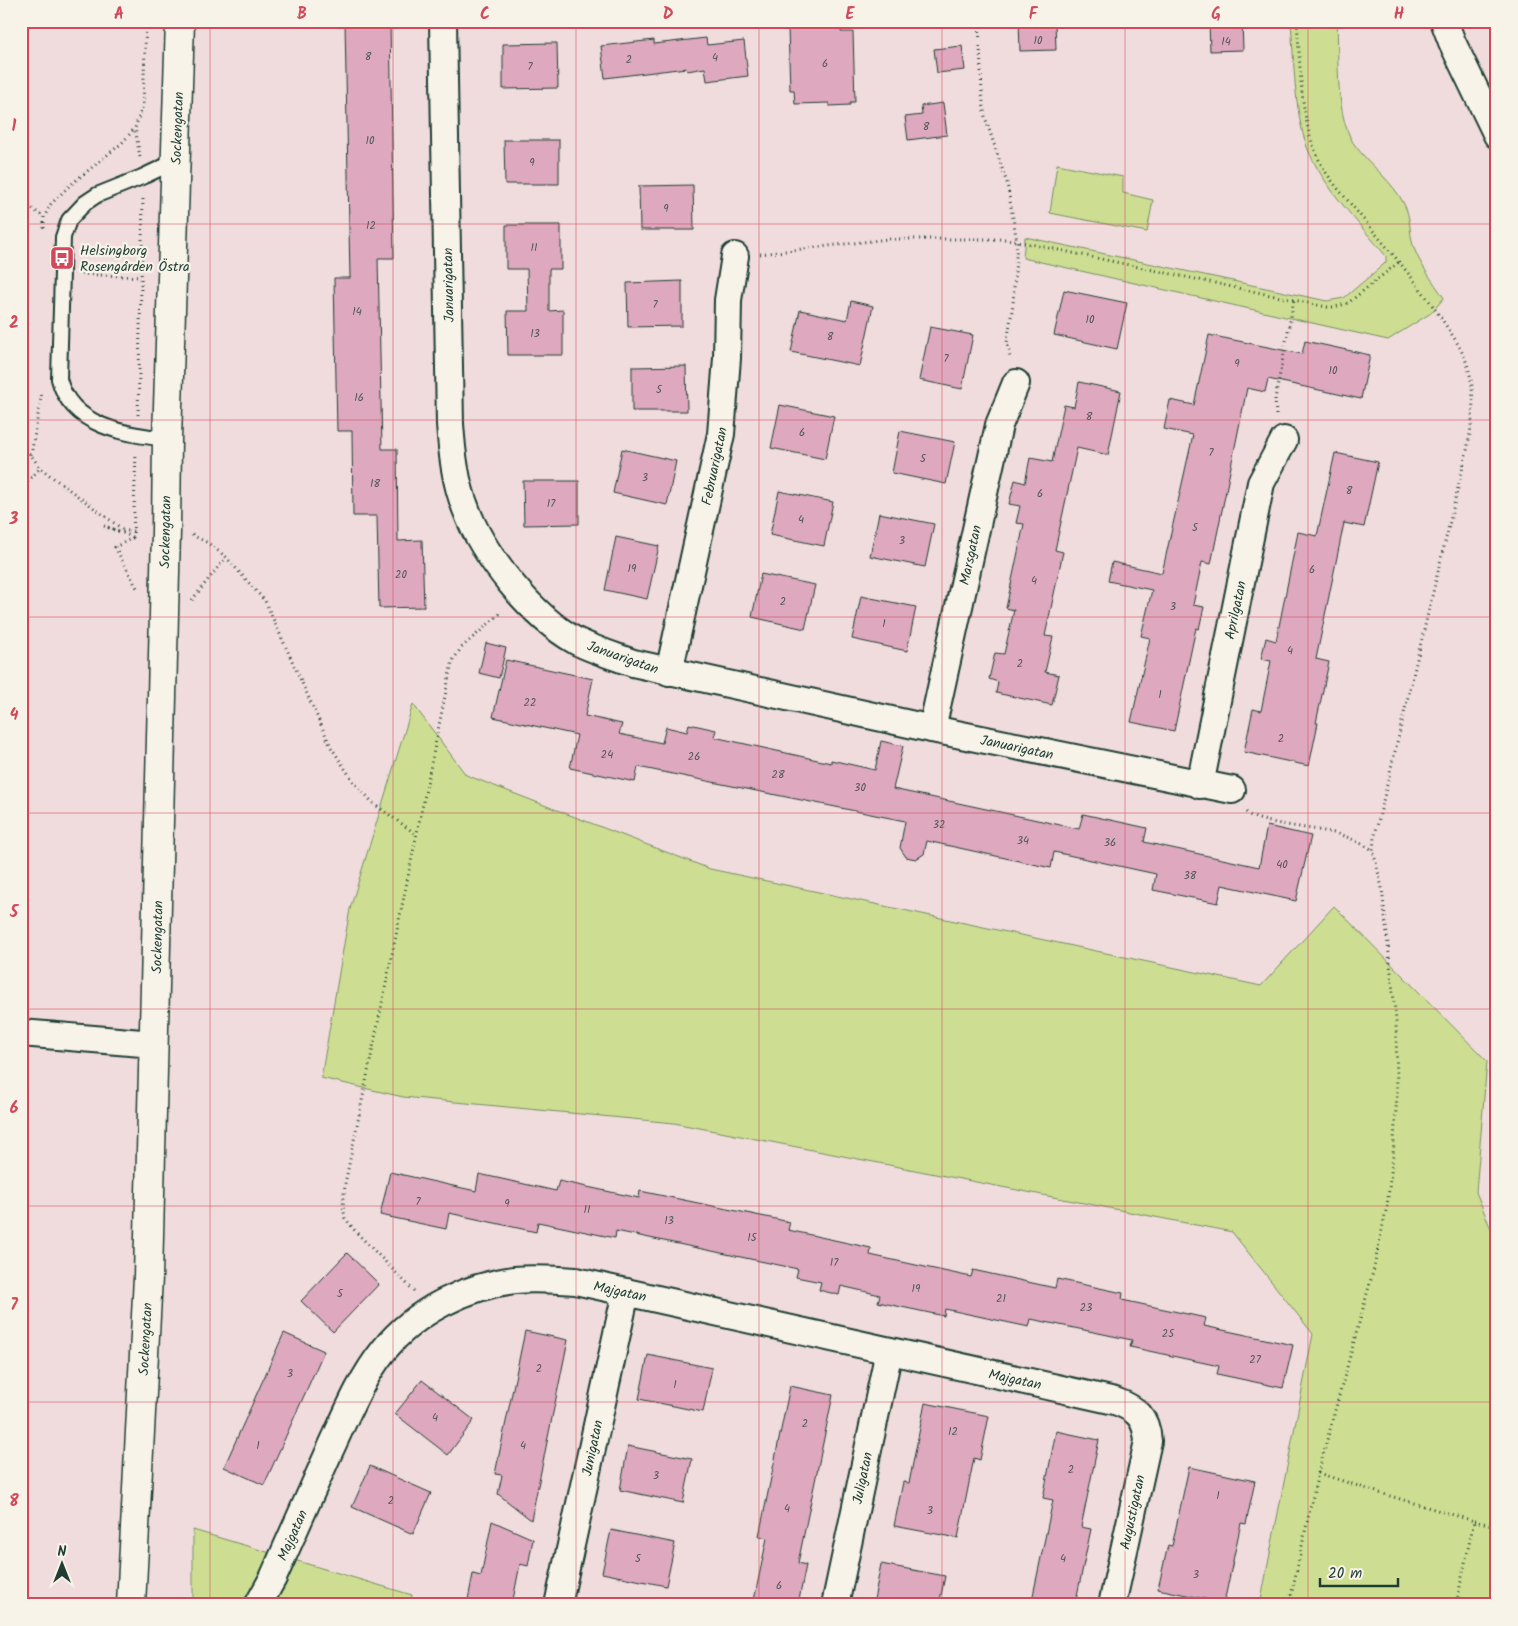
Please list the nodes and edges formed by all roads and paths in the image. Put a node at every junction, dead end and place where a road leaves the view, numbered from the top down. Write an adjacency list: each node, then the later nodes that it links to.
1 (146, 21): 9 (path)
2 (180, 21): 8 (street, Sockengatan)
3 (443, 21): 26 (street, Januarigatan)
4 (979, 21): 12 (path)
5 (1297, 21): 14 (path)
6 (1444, 21): 7 (street)
7 (1497, 135)
8 (176, 161): 9 (lane); 20 (street, Sockengatan)
9 (142, 177): 16 (path); 19 (lane)
10 (21, 192): 11 (path)
11 (44, 217)
12 (1017, 242): 13 (path); 17 (path); 18 (path)
13 (735, 256): 27 (street, Februarigatan)
14 (1399, 262): 17 (path); 32 (path)
15 (80, 274): 16 (path)
16 (141, 277): 19 (path)
17 (1294, 300): 21 (path)
18 (1016, 383): 28 (street, Marsgatan)
19 (137, 435): 20 (lane); 23 (path)
20 (166, 439): 34 (street, Sockengatan)
21 (1284, 440): 29 (street, Aprilgatan)
22 (21, 447): 23 (path)
23 (40, 468): 24 (path)
24 (21, 489)
25 (226, 558): 31 (path)
26 (522, 596): 27 (street, Januarigatan); 31 (path)
27 (669, 672): 28 (street, Januarigatan)
28 (932, 729): 29 (street, Januarigatan)
29 (1200, 784): 30 (street, Januarigatan)
30 (1232, 790): 32 (path)
31 (416, 834): 36 (path)
32 (1373, 850): 39 (path)
33 (21, 1032): 34 (street)
34 (154, 1044): 42 (street, Sockengatan)
35 (626, 1292): 36 (street, Majgatan); 37 (street, Majgatan); 44 (street, Junigatan)
36 (432, 1309): 43 (street, Majgatan)
37 (889, 1351): 38 (street, Majgatan); 45 (street, Juligatan)
38 (1144, 1420): 46 (street, Augustigatan)
39 (1318, 1473): 40 (path); 47 (path)
40 (1474, 1521): 41 (path); 48 (path)
41 (1497, 1526)
42 (131, 1605)
43 (258, 1605)
44 (558, 1605)
45 (835, 1605)
46 (1112, 1605)
47 (1289, 1605)
48 (1456, 1605)

